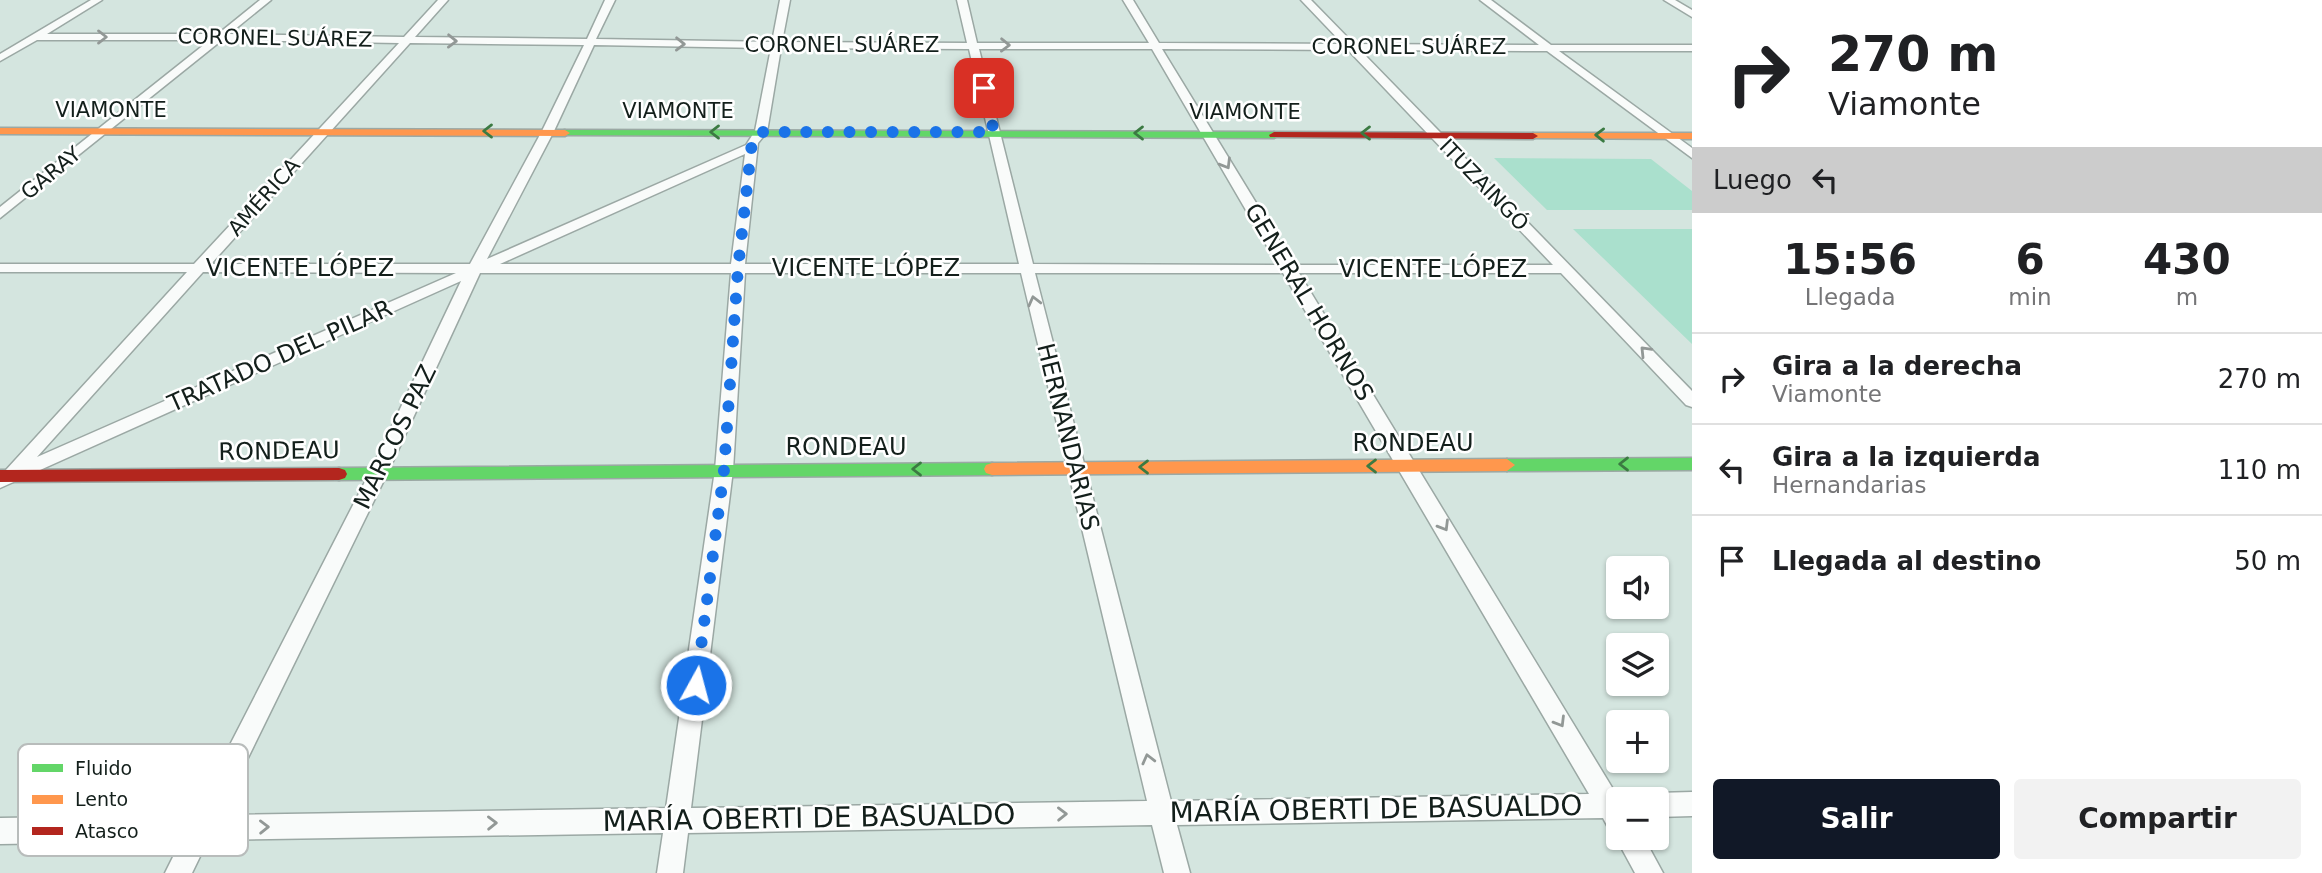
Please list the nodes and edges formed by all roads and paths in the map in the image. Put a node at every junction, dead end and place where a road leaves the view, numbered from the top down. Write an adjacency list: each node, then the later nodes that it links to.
1 (96, 0): 12 (street)
2 (266, 0): 13 (street, GARAY)
3 (443, 0): 14 (street, AMÉRICA)
4 (610, 0): 15 (street, MARCOS PAZ)
5 (785, 0): 17 (street)
6 (962, 0): 16 (street, HERNANDARIAS)
7 (1128, 0): 18 (street, GENERAL HORNOS)
8 (1307, 0): 19 (street, ITUZAINGÓ)
9 (1485, 0): 20 (street)
10 (1669, 0): 11 (street)
11 (1692, 14)
12 (34, 37): 13 (street, CORONEL SUÁREZ, one-way to 13); 22 (street)
13 (220, 37): 14 (street, CORONEL SUÁREZ); 24 (street, GARAY)
14 (408, 40): 15 (street, CORONEL SUÁREZ, one-way to 15); 25 (street, AMÉRICA)
15 (590, 42): 17 (street, CORONEL SUÁREZ, one-way to 17); 26 (street, MARCOS PAZ)
16 (974, 44): 17 (street, CORONEL SUÁREZ); 18 (street, CORONEL SUÁREZ, one-way to 18); 27 (street, HERNANDARIAS)
17 (776, 46): 32 (street)
18 (1157, 46): 19 (street, CORONEL SUÁREZ); 28 (street, GENERAL HORNOS)
19 (1353, 47): 20 (street, CORONEL SUÁREZ); 29 (street, ITUZAINGÓ)
20 (1547, 48): 21 (street, CORONEL SUÁREZ); 30 (street)
21 (1692, 48)
22 (0, 58)
23 (0, 131): 24 (street, VIAMONTE)
24 (103, 131): 25 (street, VIAMONTE); 34 (street, GARAY)
25 (323, 131): 26 (street, VIAMONTE, one-way to 25); 36 (street, AMÉRICA)
26 (548, 131): 32 (street, VIAMONTE, one-way to 26); 41 (street, MARCOS PAZ)
27 (994, 132): 28 (street, VIAMONTE, one-way to 27); 32 (street, VIAMONTE); 38 (street, HERNANDARIAS)
28 (1207, 133): 29 (street, VIAMONTE, one-way to 28); 39 (street, GENERAL HORNOS, one-way to 39)
29 (1434, 134): 30 (street, VIAMONTE, one-way to 29); 40 (street, ITUZAINGÓ)
30 (1668, 136): 31 (street, VIAMONTE); 33 (street)
31 (1692, 136)
32 (756, 140): 37 (street); 41 (street, TRATADO DEL PILAR)
33 (1692, 154)
34 (0, 214)
35 (0, 268): 36 (street, VICENTE LÓPEZ)
36 (199, 268): 41 (street, VICENTE LÓPEZ); 48 (street, AMÉRICA)
37 (738, 268): 38 (street, VICENTE LÓPEZ); 41 (street, VICENTE LÓPEZ); 46 (street)
38 (1027, 269): 39 (street, VICENTE LÓPEZ); 45 (street, HERNANDARIAS, one-way to 38)
39 (1289, 269): 40 (street, VICENTE LÓPEZ); 44 (street, GENERAL HORNOS)
40 (1565, 269): 42 (street, ITUZAINGÓ, one-way to 40)
41 (474, 270): 47 (street, MARCOS PAZ); 48 (street, TRATADO DEL PILAR)
42 (1692, 401)
43 (1692, 464): 44 (street, RONDEAU, one-way to 44)
44 (1408, 466): 45 (street, RONDEAU, one-way to 45); 50 (street, GENERAL HORNOS, one-way to 50)
45 (1075, 468): 46 (street, RONDEAU, one-way to 46); 54 (street, HERNANDARIAS, one-way to 45)
46 (724, 470): 47 (street, RONDEAU); 55 (street)
47 (379, 472): 48 (street, RONDEAU); 49 (street, MARCOS PAZ)
48 (2, 480)
49 (242, 744)
50 (1606, 796)
51 (1692, 804): 52 (street)
52 (1669, 805)
53 (1606, 811): 54 (street, MARÍA OBERTI DE BASUALDO)
54 (1162, 812): 55 (street, MARÍA OBERTI DE BASUALDO, one-way to 54); 63 (street, HERNANDARIAS)
55 (678, 820): 56 (street, MARÍA OBERTI DE BASUALDO, one-way to 55); 62 (street)
56 (248, 827)
57 (0, 831): 58 (street, MARÍA OBERTI DE BASUALDO)
58 (18, 831)
59 (1636, 850): 64 (street)
60 (186, 856): 61 (street, MARCOS PAZ)
61 (178, 873)
62 (670, 873)
63 (1177, 873)
64 (1650, 873)

